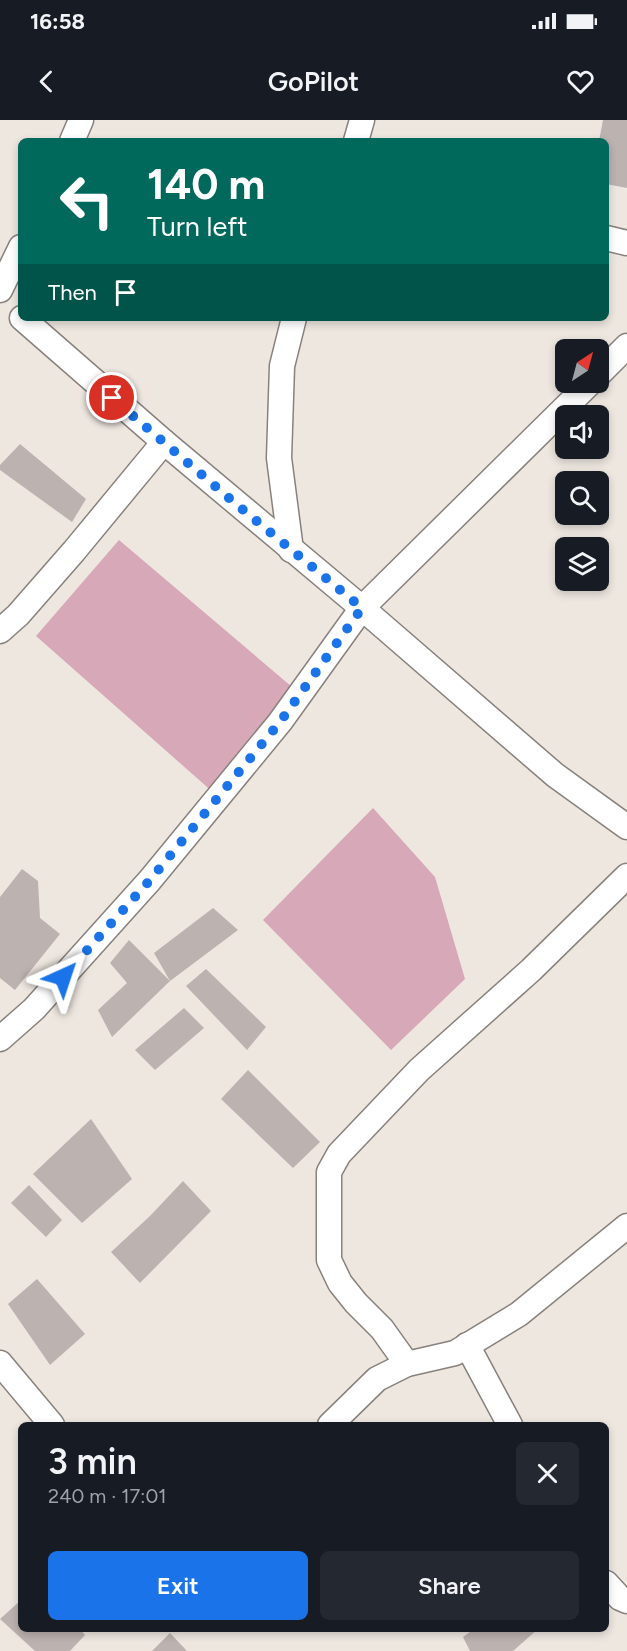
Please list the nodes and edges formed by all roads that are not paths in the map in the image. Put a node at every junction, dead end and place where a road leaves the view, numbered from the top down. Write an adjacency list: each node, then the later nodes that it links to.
1 (81, 120): 3 (street)
2 (362, 120): 4 (street)
3 (73, 138)
4 (357, 138)
5 (609, 239): 6 (street)
6 (627, 243)
7 (18, 253): 8 (street)
8 (0, 290)
9 (0, 299): 10 (street)
10 (18, 315)
11 (24, 321): 16 (street)
12 (293, 321): 17 (street)
13 (627, 346): 14 (street)
14 (609, 364)
15 (580, 393): 18 (street)
16 (164, 442): 17 (street); 19 (street)
17 (291, 550): 18 (street)
18 (362, 608): 20 (street); 22 (street)
19 (0, 631)
20 (627, 826)
21 (627, 876): 26 (street)
22 (0, 1039)
23 (627, 1226): 24 (street)
24 (467, 1345): 26 (street); 29 (street)
25 (0, 1363): 27 (street)
26 (407, 1364): 28 (street)
27 (49, 1422)
28 (333, 1422)
29 (508, 1422)
30 (609, 1586): 31 (street)
31 (627, 1601)

